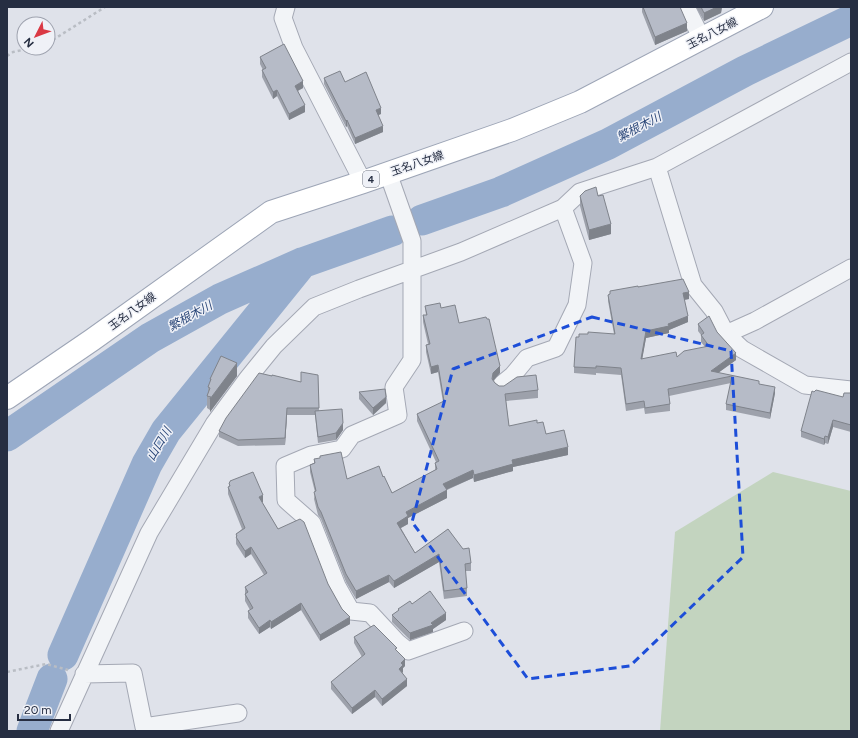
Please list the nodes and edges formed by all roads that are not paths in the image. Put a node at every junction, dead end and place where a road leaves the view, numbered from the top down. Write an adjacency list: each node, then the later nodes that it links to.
1 (286, 7): 8 (street)
2 (686, 7): 4 (street)
3 (762, 7): 4 (main road, 玉名八女線 / 4)
4 (702, 39): 7 (main road, 玉名八女線 / 4)
5 (851, 62): 6 (street)
6 (657, 167): 9 (street); 12 (street)
7 (388, 173): 8 (main road, 玉名八女線 / 4); 11 (street)
8 (364, 182): 15 (main road, 玉名八女線 / 4)
9 (563, 208): 11 (street); 13 (street)
10 (851, 268): 12 (street)
11 (412, 270): 16 (street); 17 (street)
12 (726, 334): 14 (street)
13 (502, 384)
14 (851, 390)
15 (7, 398)
16 (464, 631)
17 (84, 674): 19 (street); 20 (street)
18 (238, 713): 19 (street)
19 (144, 729)
20 (59, 731)

